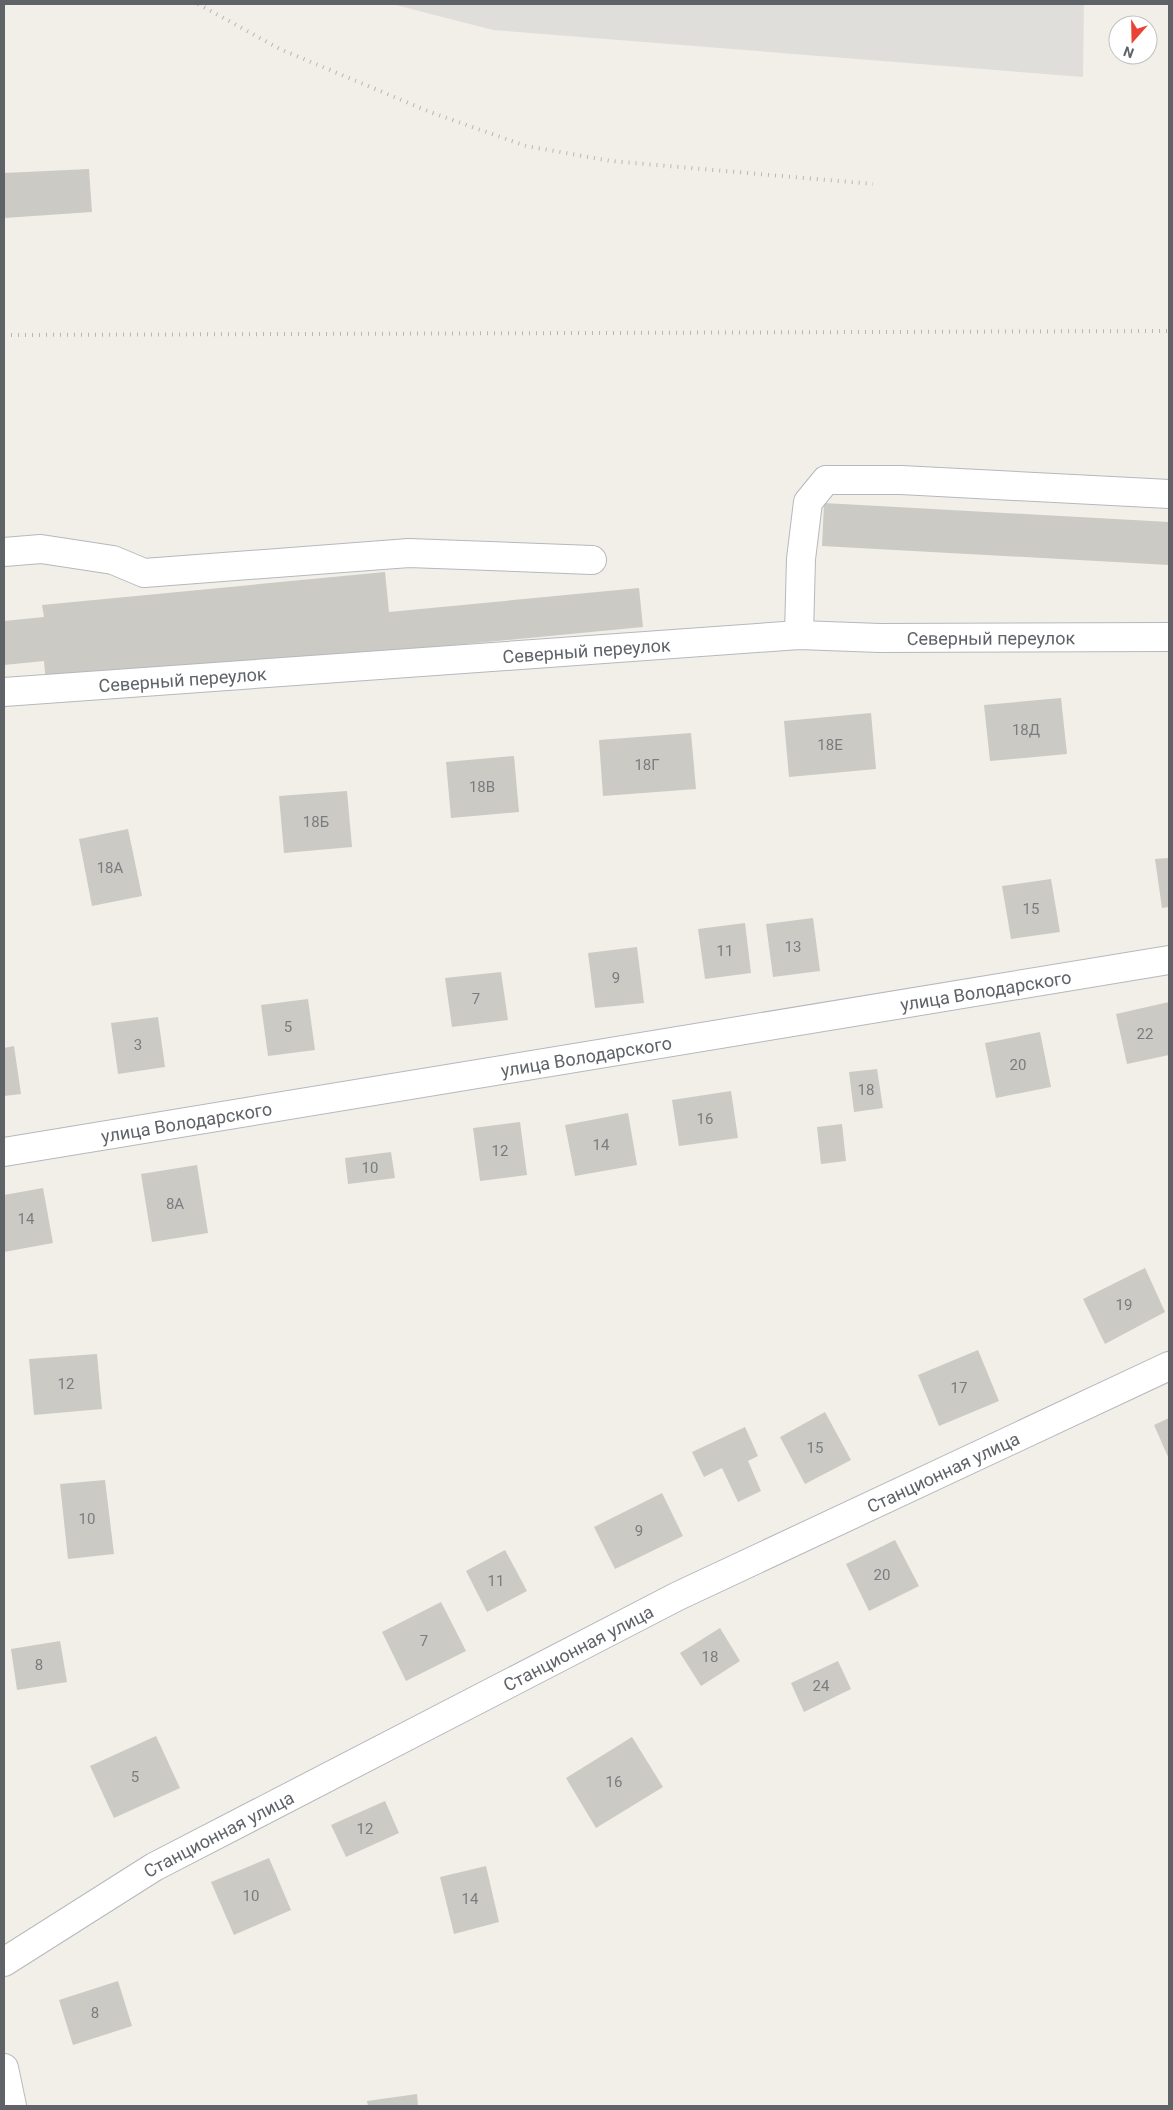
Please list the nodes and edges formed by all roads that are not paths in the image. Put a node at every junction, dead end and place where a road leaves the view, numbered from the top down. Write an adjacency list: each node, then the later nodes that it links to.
1 (1169, 494): 4 (street)
2 (4, 552): 3 (street)
3 (592, 560)
4 (800, 635): 5 (street, Северный переулок); 6 (street, Северный переулок)
5 (1169, 637)
6 (4, 692)
7 (1169, 962): 8 (street, улица Володарского)
8 (4, 1152)
9 (1169, 1366): 10 (street, Станционная улица)
10 (4, 1962)
11 (4, 2068): 12 (street)
12 (12, 2106)

